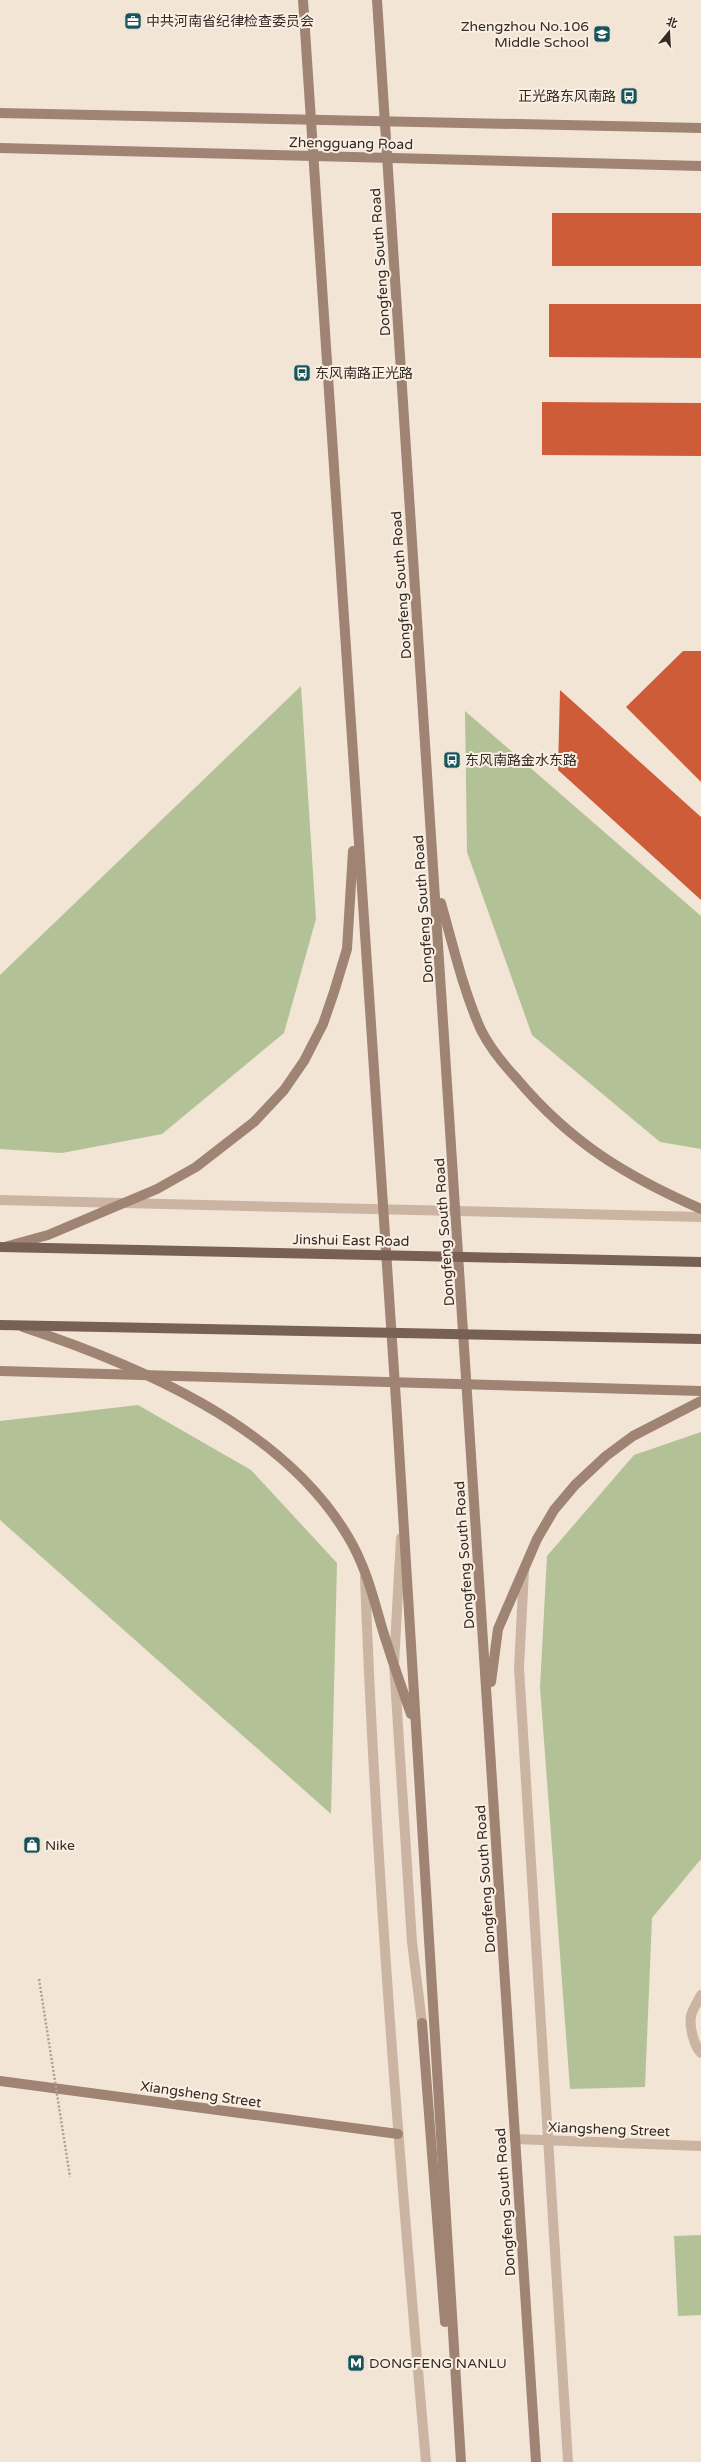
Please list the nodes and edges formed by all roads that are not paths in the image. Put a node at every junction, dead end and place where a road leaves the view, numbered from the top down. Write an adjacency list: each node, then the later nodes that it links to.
1 (303, 0): 4 (main road)
2 (377, 0): 5 (main road, Dongfeng South Road)
3 (0, 113): 4 (main road, Zhengguang Road)
4 (310, 119): 5 (main road, Zhengguang Road); 8 (main road)
5 (385, 121): 6 (main road, Zhengguang Road); 9 (main road, Dongfeng South Road)
6 (701, 128)
7 (0, 148): 8 (main road, Zhengguang Road)
8 (312, 156): 9 (main road, Zhengguang Road); 11 (main road)
9 (387, 158): 10 (main road, Zhengguang Road); 12 (main road, Dongfeng South Road)
10 (701, 166)
11 (356, 813): 14 (main road); 16 (main road)
12 (435, 884): 15 (main road); 17 (main road, Dongfeng South Road)
13 (0, 1200): 14 (street)
14 (124, 1203): 16 (street); 19 (main road)
15 (701, 1209)
16 (383, 1210): 17 (street); 20 (main road)
17 (456, 1211): 18 (street); 21 (main road, Dongfeng South Road)
18 (701, 1217)
19 (1, 1247): 20 (main road, Jinshui East Road)
20 (386, 1255): 21 (main road, Jinshui East Road); 25 (main road)
21 (459, 1257): 22 (main road, Jinshui East Road); 26 (main road, Dongfeng South Road)
22 (701, 1262)
23 (0, 1325): 24 (main road)
24 (19, 1325): 25 (main road); 29 (main road)
25 (391, 1333): 26 (main road); 30 (main road)
26 (464, 1334): 27 (main road); 31 (main road, Dongfeng South Road)
27 (701, 1339)
28 (0, 1371): 29 (main road)
29 (143, 1374): 30 (main road); 36 (main road)
30 (394, 1382): 31 (main road); 34 (main road)
31 (467, 1384): 32 (main road); 38 (main road, Dongfeng South Road)
32 (701, 1391)
33 (701, 1402): 35 (main road)
34 (402, 1510): 37 (street); 39 (main road)
35 (524, 1565): 38 (main road); 46 (street)
36 (365, 1571): 37 (main road); 44 (street)
37 (394, 1664): 39 (main road); 41 (street)
38 (488, 1702): 45 (main road, Dongfeng South Road)
39 (416, 1728): 50 (main road)
40 (701, 1995): 42 (street)
41 (422, 2023): 49 (main road)
42 (701, 2053)
43 (0, 2081): 44 (main road, Xiangsheng Street)
44 (398, 2134): 48 (street)
45 (515, 2139): 46 (street, Xiangsheng Street); 51 (main road, Dongfeng South Road)
46 (548, 2140): 47 (street, Xiangsheng Street); 52 (street)
47 (701, 2146)
48 (426, 2462)
49 (457, 2462)
50 (461, 2462)
51 (536, 2462)
52 (568, 2462)

